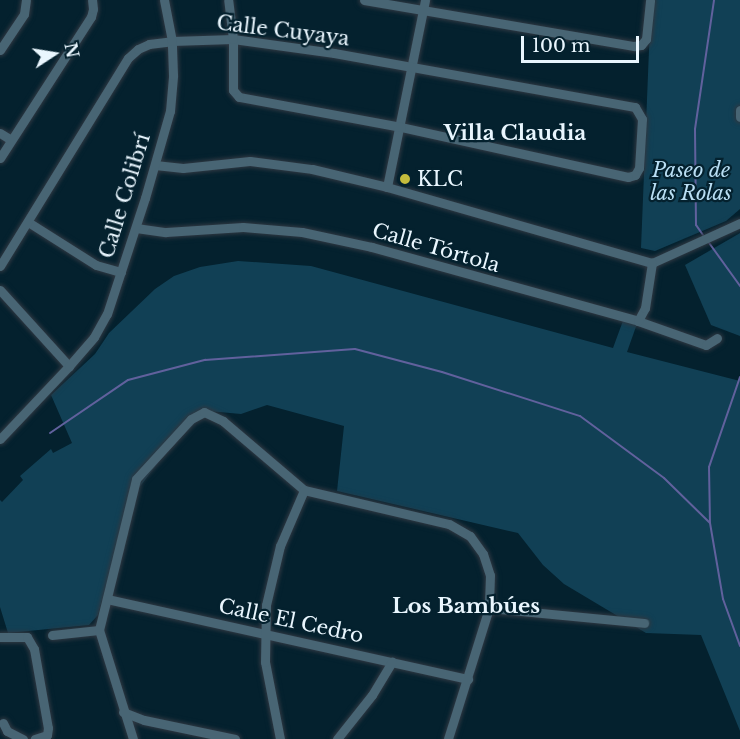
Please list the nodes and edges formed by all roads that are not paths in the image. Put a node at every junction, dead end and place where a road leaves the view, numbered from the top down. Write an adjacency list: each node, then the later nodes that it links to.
1 (26, 0): 11 (street)
2 (92, 0): 17 (street)
3 (164, 0): 10 (street, Calle Colibrí)
4 (228, 0): 9 (street)
5 (364, 0): 8 (street)
6 (425, 0): 8 (street)
7 (650, 0): 8 (street)
8 (423, 11): 12 (street)
9 (233, 39): 10 (street, Calle Cuyaya); 12 (street, Calle Cuyaya); 15 (street)
10 (172, 41): 19 (street, Calle Colibrí); 21 (street, Calle Cuyaya)
11 (0, 50)
12 (413, 68): 15 (street); 15 (street, Calle Cuyaya)
13 (740, 110): 14 (street)
14 (740, 117)
15 (400, 127): 20 (street)
16 (0, 132): 17 (street)
17 (11, 140): 18 (street)
18 (0, 158)
19 (155, 165): 20 (street); 23 (street, Calle Colibrí)
20 (387, 187): 24 (street)
21 (28, 222): 25 (street, Calle Cuyaya); 26 (street)
22 (740, 222): 24 (street)
23 (136, 228): 26 (street, Calle Colibrí); 28 (street, Calle Tórtola)
24 (652, 263): 28 (street)
25 (0, 266)
26 (121, 272): 30 (street, Calle Colibrí)
27 (0, 290): 30 (street)
28 (638, 321): 29 (street, Calle Tórtola)
29 (717, 338)
30 (69, 366): 31 (street, Calle Colibrí)
31 (0, 439)
32 (304, 490): 33 (street); 34 (street); 37 (street)
33 (107, 599): 36 (street); 37 (street, Calle El Cedro)
34 (489, 608): 35 (street); 41 (street)
35 (645, 623)
36 (99, 630): 38 (street); 42 (street)
37 (264, 633): 40 (street, Calle El Cedro); 49 (street)
38 (51, 635)
39 (0, 637): 47 (street)
40 (392, 662): 41 (street, Calle El Cedro); 50 (street)
41 (468, 679): 51 (street)
42 (123, 712): 43 (street); 45 (street)
43 (144, 720): 45 (street); 48 (street)
44 (3, 723): 46 (street)
45 (132, 737)
46 (23, 739)
47 (35, 739)
48 (235, 739)
49 (280, 739)
50 (337, 739)
51 (448, 739)

